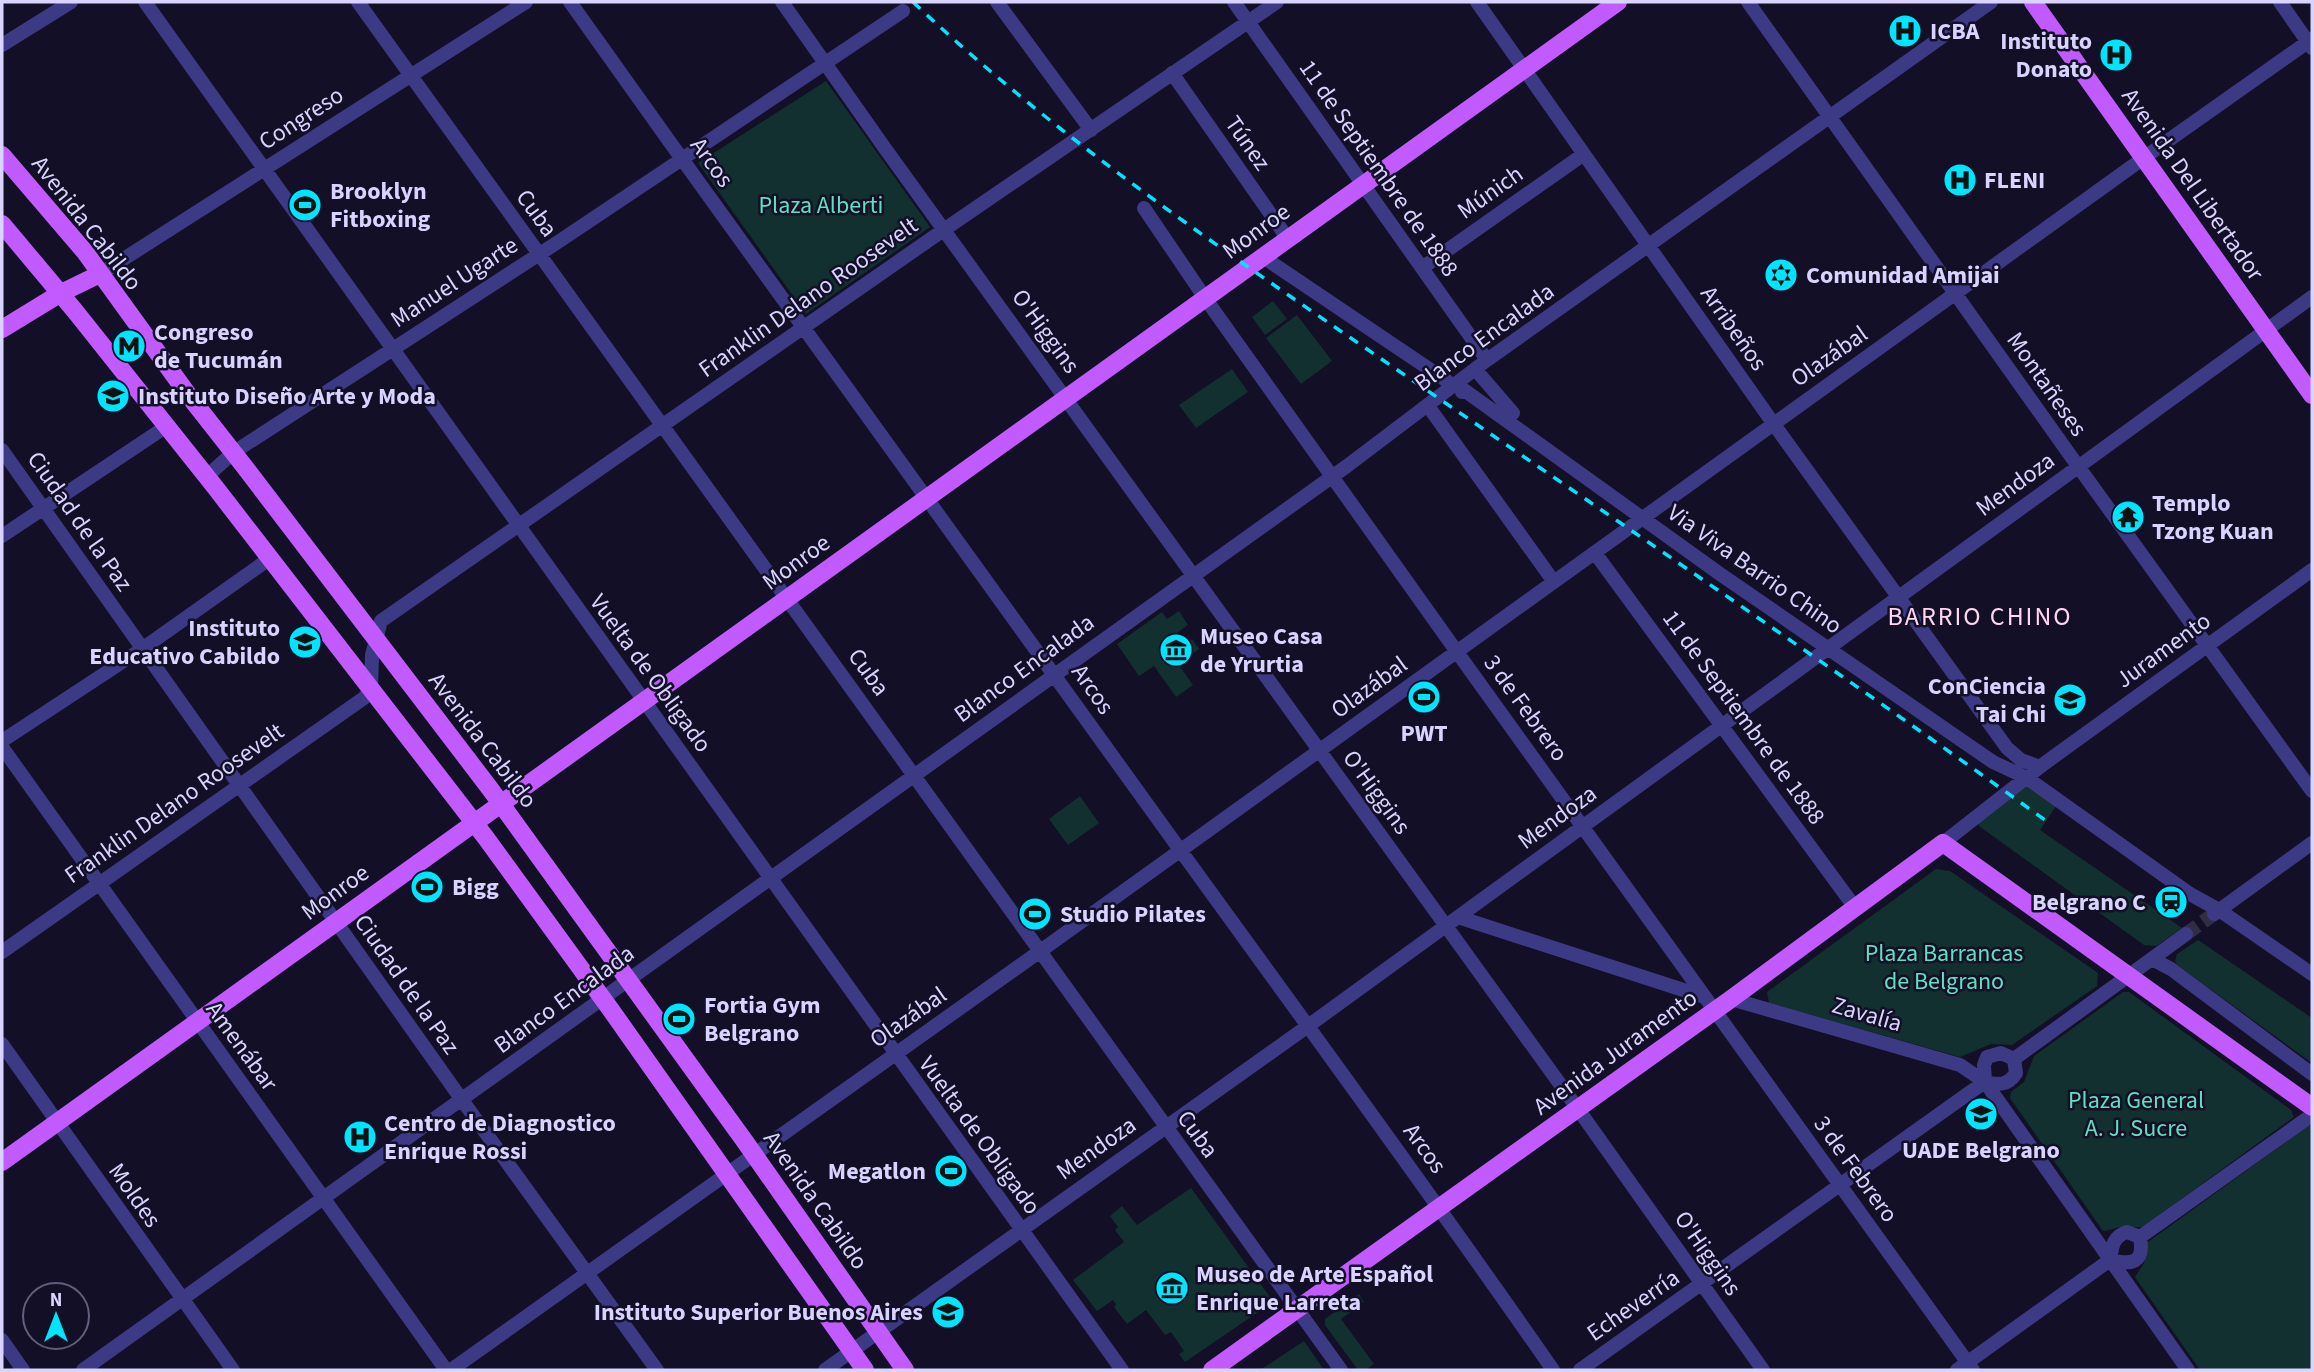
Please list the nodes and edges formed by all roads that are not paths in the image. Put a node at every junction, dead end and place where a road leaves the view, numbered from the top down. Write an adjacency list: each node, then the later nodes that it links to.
1 (71, 2): 16 (street)
2 (145, 2): 31 (street, Vuelta de Obligado)
3 (358, 2): 24 (street, Cuba)
4 (526, 2): 24 (street, Congreso)
5 (570, 2): 30 (street, Arcos)
6 (782, 2): 21 (street, O'Higgins)
7 (997, 2): 26 (street)
8 (1234, 2): 18 (street, 11 de Septiembre de 1888)
9 (1277, 2): 18 (street, Franklin Delano Roosevelt)
10 (1477, 2): 22 (street, Arribeños)
11 (1618, 2): 22 (main road, Monroe)
12 (1748, 2): 25 (street, Montañeses)
13 (1991, 2): 25 (street, Blanco Encalada)
14 (2033, 2): 29 (main road, Avenida Del Libertador)
15 (2280, 2): 19 (street)
16 (52, 7): 20 (street)
17 (903, 11): 21 (street, Manuel Ugarte)
18 (1248, 22): 23 (street, Franklin Delano Roosevelt); 32 (street, 11 de Septiembre de 1888)
19 (2311, 43): 29 (street, Olazábal)
20 (2, 46)
21 (825, 62): 30 (street, Manuel Ugarte); 35 (street, O'Higgins)
22 (1524, 68): 27 (street, Arribeños); 32 (main road, Monroe)
23 (1172, 73): 26 (street, Franklin Delano Roosevelt); 36 (street, Túnez)
24 (410, 75): 31 (street, Congreso); 38 (street, Cuba)
25 (1830, 117): 37 (street, Blanco Encalada); 43 (street, Montañeses)
26 (1091, 130): 35 (street, Franklin Delano Roosevelt)
27 (1584, 154): 37 (street, Arribeños); 40 (street, Múnich)
28 (2, 155): 41 (main road, Avenida Cabildo)
29 (2144, 158): 43 (street, Olazábal); 48 (main road, Avenida Del Libertador)
30 (682, 159): 38 (street, Manuel Ugarte); 47 (street, Arcos)
31 (263, 169): 41 (street, Congreso); 49 (street, Vuelta de Obligado)
32 (1362, 185): 36 (main road, Monroe); 40 (street, 11 de Septiembre de 1888)
33 (1144, 208): 45 (street, 3 de Febrero)
34 (2, 224): 42 (main road)
35 (945, 229): 47 (street, Franklin Delano Roosevelt); 54 (street, O'Higgins)
36 (1288, 239): 39 (main road, Monroe)
37 (1648, 247): 50 (street, Blanco Encalada); 57 (street, Arribeños)
38 (538, 254): 49 (street, Manuel Ugarte); 59 (street, Cuba)
39 (1262, 257): 45 (main road, Monroe); 51 (street)
40 (1422, 268): 50 (street, 11 de Septiembre de 1888)
41 (92, 278): 42 (main road); 61 (main road, Avenida Cabildo)
42 (61, 293): 46 (main road); 58 (main road)
43 (1956, 294): 57 (street, Olazábal); 62 (street, Montañeses)
44 (2312, 297): 48 (street, Mendoza)
45 (1205, 298): 54 (main road, Monroe); 63 (street, 3 de Febrero)
46 (2, 329)
47 (803, 329): 59 (street, Franklin Delano Roosevelt); 65 (street, Arcos)
48 (2266, 330): 53 (main road, Avenida Del Libertador); 62 (street, Mendoza)
49 (392, 349): 61 (street, Manuel Ugarte); 68 (street, Vuelta de Obligado)
50 (1481, 364): 55 (street, Blanco Encalada); 56 (street, 11 de Septiembre de 1888)
51 (1447, 381)
52 (1462, 392): 67 (street, Via Viva Barrio Chino)
53 (2312, 395)
54 (1066, 398): 65 (main road, Monroe); 73 (street, O'Higgins)
55 (1428, 406): 63 (street, Blanco Encalada); 74 (street)
56 (1513, 413)
57 (1773, 423): 67 (street, Olazábal); 75 (street, Arribeños)
58 (167, 426): 64 (main road); 66 (street)
59 (662, 427): 68 (street, Franklin Delano Roosevelt); 76 (street, Cuba)
60 (2, 450): 66 (street, Ciudad de la Paz)
61 (234, 452): 64 (street, Manuel Ugarte); 77 (main road, Avenida Cabildo)
62 (2078, 466): 75 (street, Mendoza); 78 (street, Montañeses)
63 (1333, 475): 73 (street, Blanco Encalada); 81 (street, 3 de Febrero)
64 (206, 477): 71 (main road)
65 (927, 497): 76 (main road, Monroe); 82 (street, Arcos)
66 (43, 510): 69 (street); 80 (street, Ciudad de la Paz)
67 (1641, 518): 70 (street, Olazábal); 79 (street, Via Viva Barrio Chino)
68 (517, 526): 77 (street, Franklin Delano Roosevelt); 84 (street, Vuelta de Obligado)
69 (2, 536)
70 (1595, 552): 74 (street, Olazábal); 85 (street, 11 de Septiembre de 1888)
71 (269, 559): 80 (street); 83 (main road)
72 (2312, 570): 78 (street, Juramento)
73 (1193, 575): 82 (street, Blanco Encalada); 88 (street, O'Higgins)
74 (1554, 582): 81 (street, Olazábal)
75 (1899, 597): 79 (street, Mendoza); 89 (street, Arribeños)
76 (787, 598): 84 (main road, Monroe); 91 (street, Cuba)
77 (376, 638): 83 (street); 95 (main road, Avenida Cabildo)
78 (2208, 646): 90 (street, Juramento); 94 (street, Montañeses)
79 (1828, 648): 85 (street, Mendoza); 89 (street, Via Viva Barrio Chino)
80 (142, 649): 86 (street); 93 (street, Ciudad de la Paz)
81 (1457, 652): 88 (street, Olazábal); 97 (street, 3 de Febrero)
82 (1054, 674): 91 (street, Blanco Encalada); 100 (street, Arcos)
83 (371, 689): 93 (street, Franklin Delano Roosevelt); 96 (main road)
84 (643, 702): 95 (main road, Monroe); 101 (street, Vuelta de Obligado)
85 (1722, 726): 97 (street, Mendoza); 103 (street, 11 de Septiembre de 1888)
86 (2, 741)
87 (2, 747): 102 (street, Amenábar)
88 (1319, 750): 100 (street, Olazábal); 106 (street, O'Higgins)
89 (2016, 764): 90 (street, Arribeños); 92 (street, Via Viva Barrio Chino)
90 (2040, 767): 92 (street, Avenida Juramento)
91 (915, 774): 101 (street, Blanco Encalada); 108 (street, Cuba)
92 (2027, 778): 99 (street, Avenida Juramento); 104 (street, Via Viva Barrio Chino)
93 (239, 784): 102 (street, Franklin Delano Roosevelt); 105 (street, Ciudad de la Paz)
94 (2312, 791)
95 (500, 804): 96 (main road, Monroe); 113 (main road, Avenida Cabildo)
96 (474, 823): 105 (main road, Monroe); 115 (main road)
97 (1583, 825): 106 (street, Mendoza); 116 (street, 3 de Febrero)
98 (2312, 843): 104 (street)
99 (1943, 844): 103 (main road, Avenida Juramento); 112 (main road)
100 (1180, 850): 108 (street, Olazábal); 118 (street, Arcos)
101 (771, 879): 113 (street, Blanco Encalada); 120 (street, Vuelta de Obligado)
102 (99, 883): 109 (street, Franklin Delano Roosevelt); 117 (street, Amenábar)
103 (1856, 909): 114 (main road, Avenida Juramento)
104 (2217, 912): 111 (street)
105 (336, 922): 117 (main road, Monroe); 124 (street, Ciudad de la Paz)
106 (1452, 922): 116 (street); 118 (street, Mendoza); 126 (street, O'Higgins)
107 (2186, 934): 110 (street, Echeverría)
108 (1040, 952): 120 (street, Olazábal); 129 (street, Cuba)
109 (2, 953)
110 (2152, 959): 112 (street, Echeverría); 122 (street)
111 (2312, 974)
112 (2128, 975): 121 (street, Echeverría); 125 (main road)
113 (630, 981): 115 (street, Blanco Encalada); 130 (main road, Avenida Cabildo)
114 (1731, 999): 116 (main road, Avenida Juramento); 123 (street, Zavalía)
115 (603, 1000): 124 (street, Blanco Encalada); 132 (main road)
116 (1709, 1004): 126 (main road, Avenida Juramento); 133 (street, 3 de Febrero)
117 (197, 1022): 128 (main road, Monroe); 134 (street, Amenábar)
118 (1308, 1026): 129 (street, Mendoza); 135 (street, Arcos)
119 (2, 1044): 128 (street, Moldes)
120 (895, 1054): 130 (street, Olazábal); 136 (street, Vuelta de Obligado)
121 (2014, 1059): 123 (street, Echeverría); 123 (street, Echeverría)
122 (2312, 1074)
123 (1985, 1082): 133 (street, Echeverría); 138 (street)
124 (462, 1100): 134 (street, Blanco Encalada); 139 (street, Ciudad de la Paz)
125 (2312, 1107)
126 (1578, 1109): 135 (main road, Avenida Juramento); 140 (street, O'Higgins)
127 (2312, 1115): 137 (street)
128 (57, 1122): 131 (main road, Monroe); 141 (street, Moldes)
129 (1165, 1128): 136 (street, Mendoza); 142 (street, Cuba)
130 (754, 1155): 132 (street, Olazábal); 143 (main road, Avenida Cabildo)
131 (2, 1162)
132 (726, 1174): 139 (street, Olazábal); 145 (main road)
133 (1840, 1185): 140 (street, Echeverría); 146 (street, 3 de Febrero)
134 (323, 1199): 141 (street, Blanco Encalada); 150 (street, Amenábar)
135 (1440, 1207): 142 (main road, Avenida Juramento); 159 (street, Arcos)
136 (1020, 1229): 143 (street, Mendoza); 156 (street, Vuelta de Obligado)
137 (2140, 1237): 138 (street); 138 (street)
138 (2110, 1260): 146 (street); 162 (street)
139 (588, 1274): 151 (street, Olazábal); 152 (street, Ciudad de la Paz)
140 (1702, 1284): 160 (street, Echeverría); 161 (street, O'Higgins)
141 (181, 1300): 148 (street, Blanco Encalada); 149 (street, Moldes)
142 (1298, 1309): 157 (main road, Avenida Juramento); 158 (street, Cuba)
143 (879, 1333): 145 (street, Mendoza); 155 (main road, Avenida Cabildo)
144 (2, 1340): 147 (street)
145 (852, 1352): 153 (street, Mendoza); 154 (main road)
146 (1966, 1368)
147 (23, 1370)
148 (83, 1370)
149 (233, 1370)
150 (446, 1370)
151 (451, 1370)
152 (657, 1370)
153 (825, 1370)
154 (864, 1370)
155 (905, 1370)
156 (1122, 1370)
157 (1212, 1370)
158 (1341, 1370)
159 (1553, 1370)
160 (1580, 1370)
161 (1763, 1370)
162 (2188, 1370)

